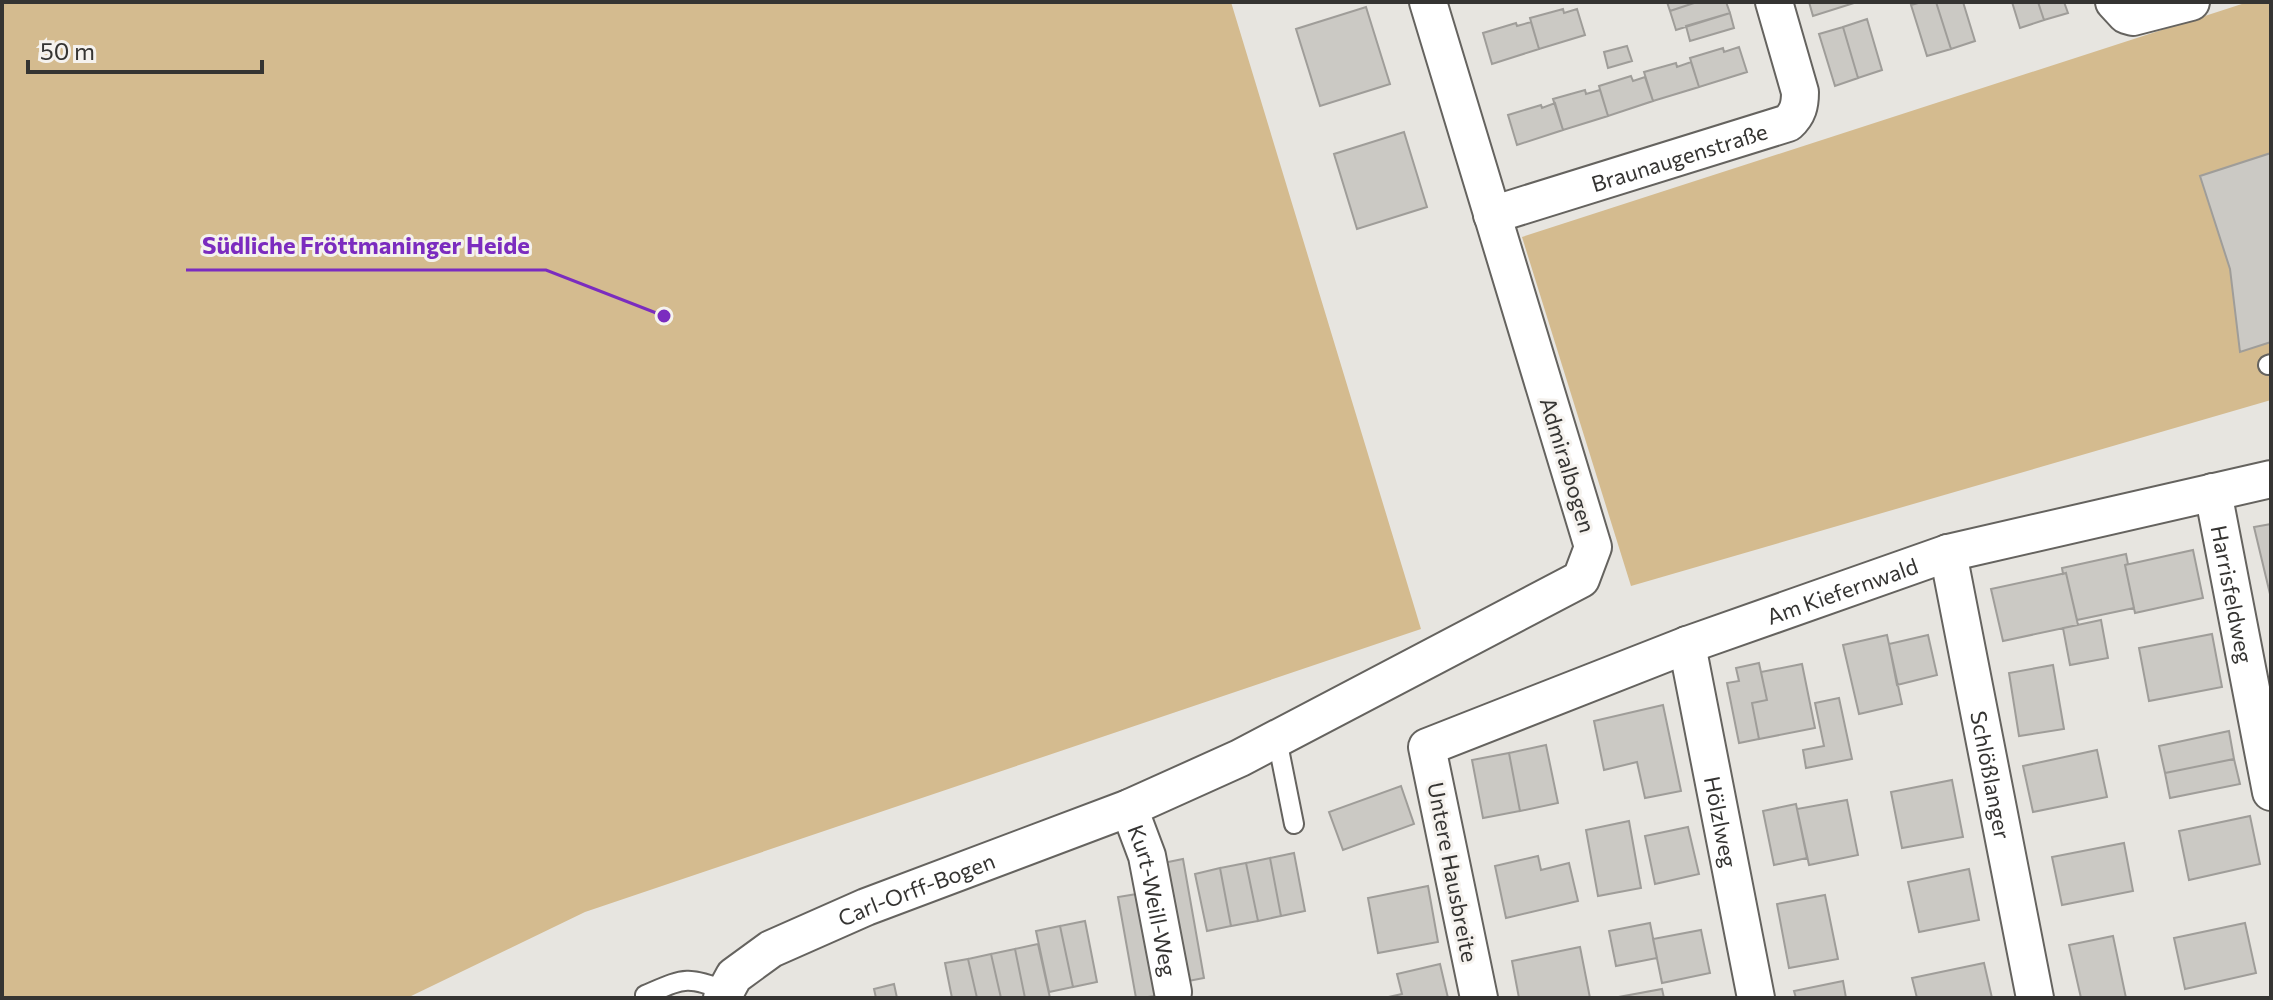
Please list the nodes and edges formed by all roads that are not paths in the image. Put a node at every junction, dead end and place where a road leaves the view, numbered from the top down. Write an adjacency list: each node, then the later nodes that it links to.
1 (1428, 2): 5 (street, Admiralbogen)
2 (1774, 2): 5 (street, Braunaugenstraße)
3 (2114, 2): 4 (street)
4 (2191, 2)
5 (1492, 215): 10 (street, Admiralbogen)
6 (2271, 479): 7 (street, Am Kiefernwald)
7 (2213, 492): 8 (street, Am Kiefernwald); 12 (street, Harrisfeldweg)
8 (1948, 553): 9 (street, Am Kiefernwald); 20 (street, Schlößlanger)
9 (1687, 645): 11 (street, Am Kiefernwald); 19 (street, Hölzlweg)
10 (1277, 739): 13 (street, Admiralbogen); 14 (lane)
11 (1427, 747): 18 (street, Untere Hausbreite)
12 (2271, 792)
13 (1129, 808): 15 (street, Kurt-Weill-Weg); 16 (street, Carl-Orff-Bogen)
14 (1294, 824)
15 (1173, 992)
16 (724, 994): 17 (lane)
17 (645, 995)
18 (1479, 998)
19 (1756, 998)
20 (2035, 998)

